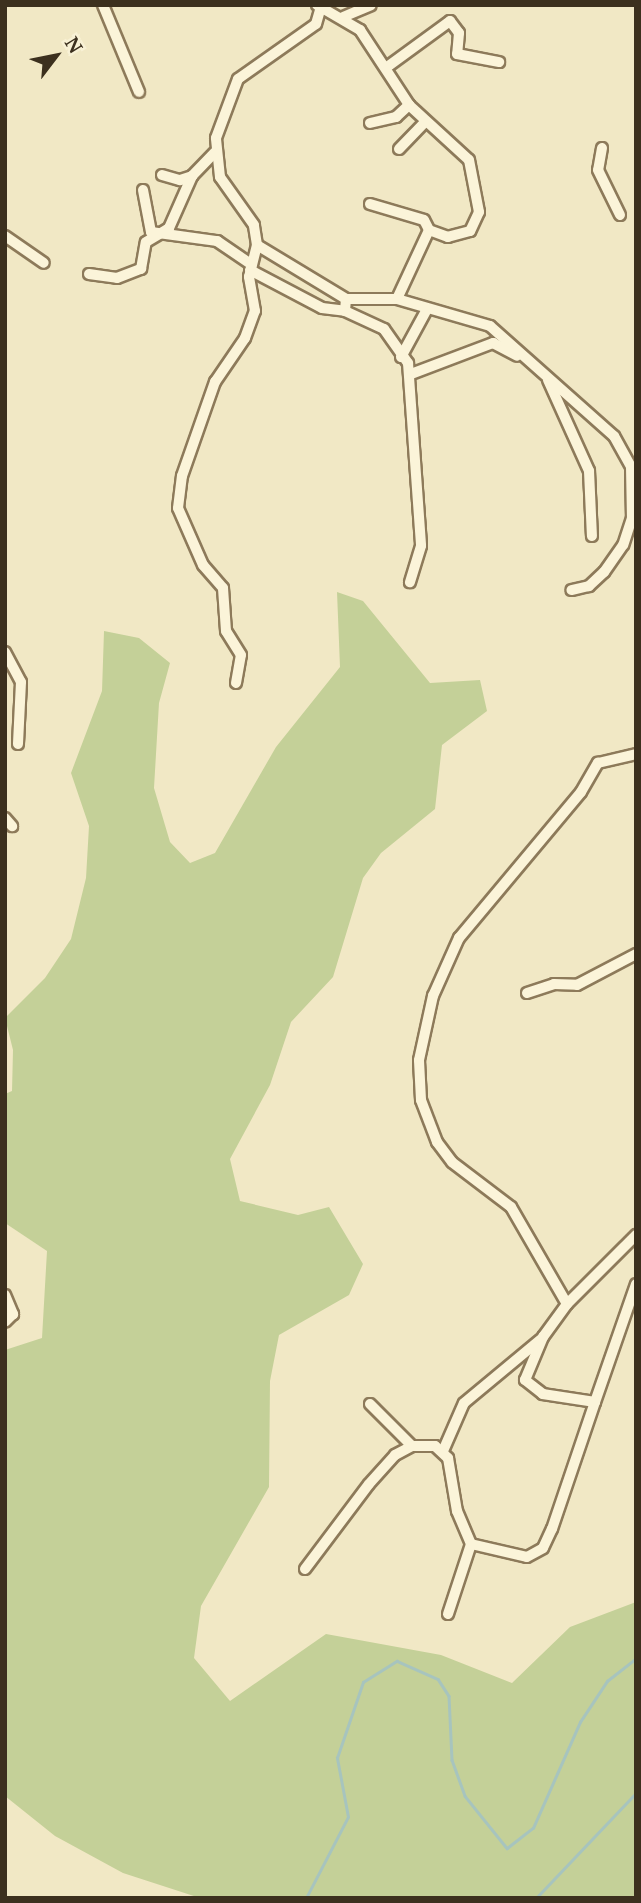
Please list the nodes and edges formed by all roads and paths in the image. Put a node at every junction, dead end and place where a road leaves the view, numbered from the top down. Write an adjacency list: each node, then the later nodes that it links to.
1 (103, 5): 7 (street)
2 (371, 5): 4 (street)
3 (319, 8): 4 (street); 13 (street)
4 (343, 17): 6 (street)
5 (499, 62): 6 (street)
6 (387, 67): 8 (street)
7 (138, 92)
8 (409, 105): 9 (street); 10 (street)
9 (425, 122): 12 (street); 19 (street)
10 (370, 123)
11 (602, 148): 18 (street)
12 (399, 149)
13 (215, 152): 15 (street); 22 (street)
14 (162, 175): 15 (street)
15 (192, 176): 20 (street)
16 (143, 190): 20 (street)
17 (370, 204): 19 (street)
18 (620, 215)
19 (429, 230): 26 (street)
20 (164, 231): 24 (street); 25 (street)
21 (5, 236): 23 (street)
22 (257, 245): 24 (street); 27 (street)
23 (44, 263)
24 (251, 268): 27 (street); 37 (street)
25 (89, 274)
26 (397, 299): 27 (street); 28 (street)
27 (345, 305): 30 (street)
28 (426, 311): 29 (street); 30 (street)
29 (496, 337): 31 (street); 32 (street)
30 (401, 357): 31 (street)
31 (411, 374): 34 (street)
32 (543, 375): 33 (street); 35 (street)
33 (592, 536)
34 (410, 582)
35 (571, 590)
36 (5, 652): 38 (street)
37 (236, 683)
38 (18, 744)
39 (636, 754): 45 (street)
40 (636, 954): 41 (street)
41 (527, 993)
42 (636, 1234): 45 (street)
43 (636, 1284): 48 (street)
44 (5, 1295): 46 (street)
45 (567, 1304): 47 (street)
46 (5, 1322)
47 (543, 1337): 48 (street); 51 (street)
48 (595, 1402): 52 (street)
49 (370, 1404): 50 (street)
50 (412, 1446): 51 (street); 53 (street)
51 (443, 1451): 52 (street)
52 (471, 1544): 54 (street)
53 (305, 1569)
54 (448, 1615)

